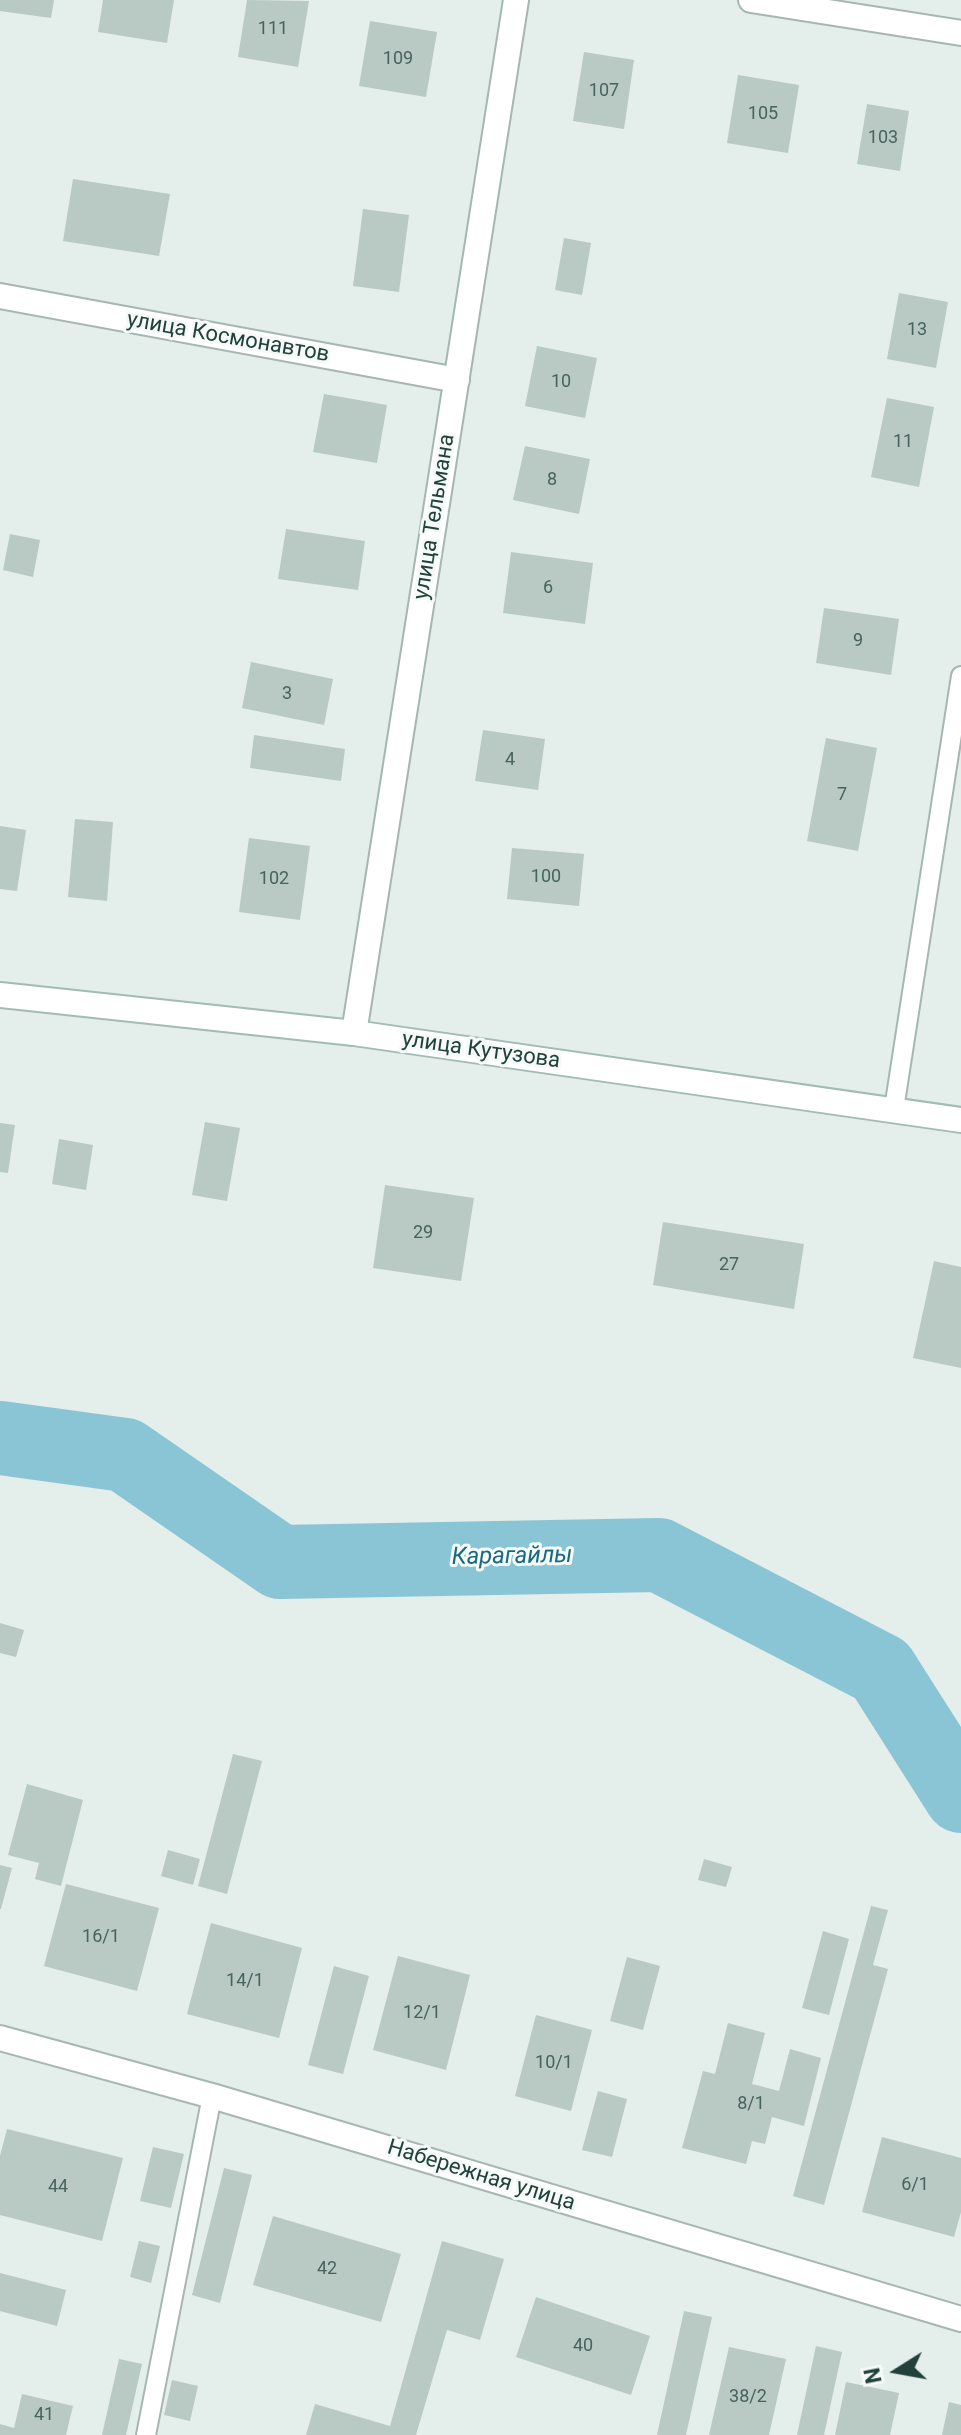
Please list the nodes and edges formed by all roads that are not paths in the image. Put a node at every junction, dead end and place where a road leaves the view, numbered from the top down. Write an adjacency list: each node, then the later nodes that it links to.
1 (516, 0): 5 (street, улица Тельмана)
2 (751, 0): 3 (street)
3 (961, 33)
4 (0, 296): 5 (street, улица Космонавтов)
5 (457, 380): 8 (street, улица Тельмана)
6 (961, 676): 9 (lane)
7 (0, 995): 8 (street, улица Кутузова)
8 (354, 1033): 9 (street, улица Кутузова)
9 (894, 1109): 10 (street, улица Кутузова)
10 (961, 1120)
11 (0, 2038): 12 (street, Набережная улица)
12 (212, 2096): 13 (street, Набережная улица); 14 (lane)
13 (961, 2319)
14 (146, 2435)

